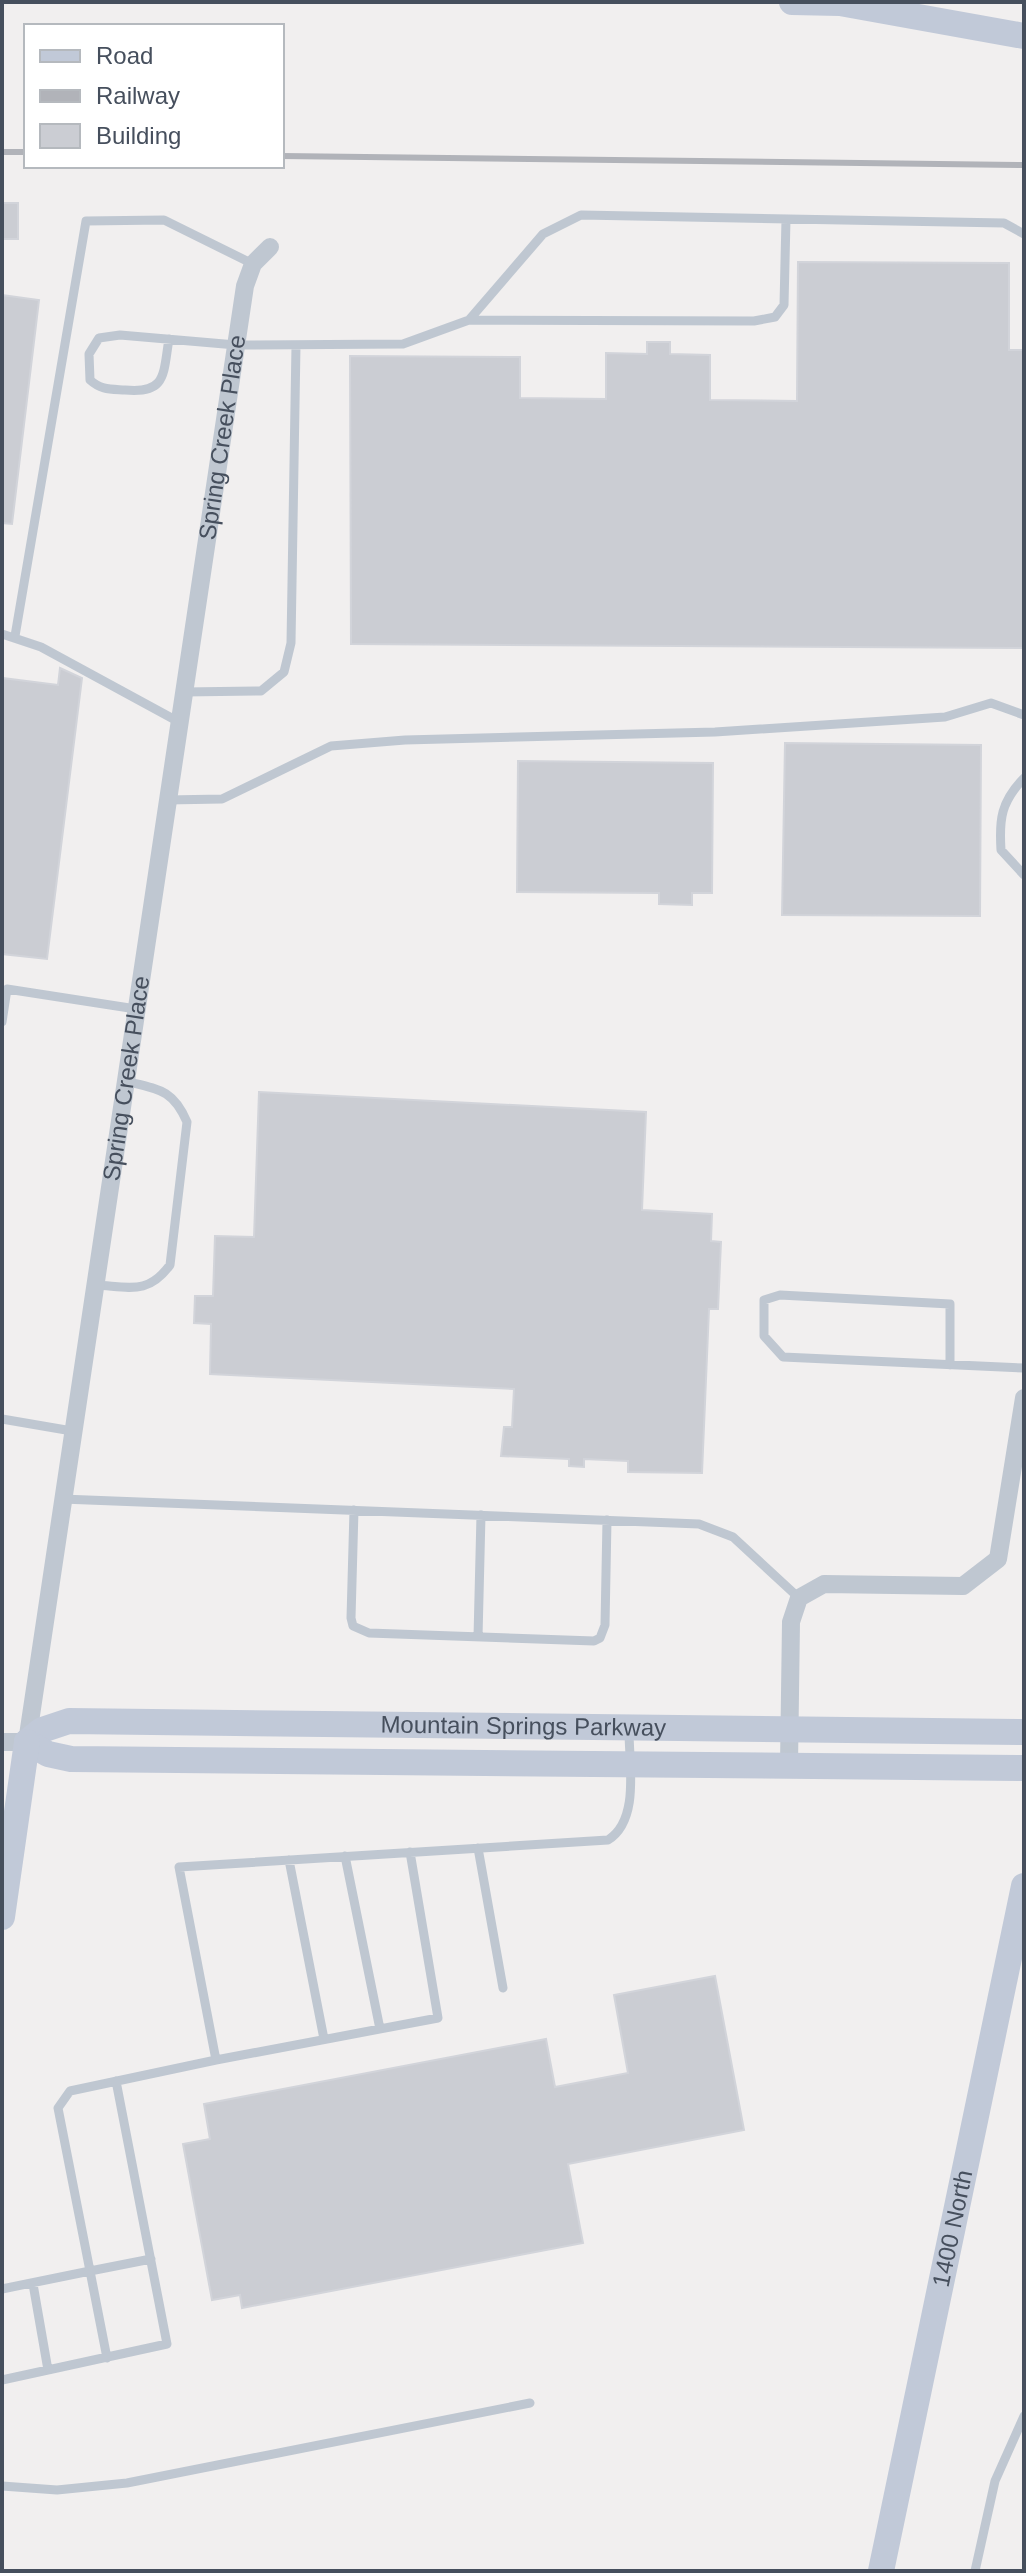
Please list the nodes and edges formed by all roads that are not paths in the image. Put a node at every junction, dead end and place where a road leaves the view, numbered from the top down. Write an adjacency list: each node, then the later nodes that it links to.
1 (792, 2): 2 (street)
2 (1024, 36)
3 (786, 219): 4 (lane); 7 (lane); 7 (lane)
4 (1024, 234)
5 (270, 247): 6 (street, Spring Creek Place)
6 (253, 264): 9 (street, Spring Creek Place); 12 (lane)
7 (469, 320): 10 (lane)
8 (169, 339): 8 (lane); 9 (lane)
9 (236, 345): 10 (lane); 13 (street, Spring Creek Place)
10 (296, 345): 13 (lane)
11 (2, 634): 12 (lane)
12 (15, 636): 15 (lane)
13 (184, 692): 15 (street, Spring Creek Place)
14 (1024, 715): 17 (lane)
15 (179, 722): 17 (street, Spring Creek Place)
16 (1024, 778): 18 (lane)
17 (167, 800): 19 (street, Spring Creek Place)
18 (1024, 875)
19 (136, 1009): 20 (lane); 21 (street, Spring Creek Place)
20 (2, 1022)
21 (125, 1081): 22 (street, Spring Creek Place); 22 (lane)
22 (94, 1285): 27 (street, Spring Creek Place)
23 (950, 1365): 23 (lane); 24 (lane)
24 (1024, 1368)
25 (1024, 1398): 32 (street)
26 (2, 1419): 27 (lane)
27 (72, 1431): 28 (street, Spring Creek Place)
28 (62, 1499): 29 (lane); 37 (street, Spring Creek Place)
29 (354, 1510): 30 (lane); 33 (lane)
30 (481, 1515): 31 (lane); 33 (lane)
31 (607, 1520): 32 (lane); 33 (lane)
32 (799, 1598): 35 (street)
33 (478, 1637)
34 (629, 1727): 35 (street, Mountain Springs Parkway); 37 (street, Mountain Springs Parkway); 38 (lane)
35 (790, 1729): 36 (street, Mountain Springs Parkway); 39 (street)
36 (1024, 1732)
37 (14, 1742): 38 (street, Mountain Springs Parkway); 46 (street, Spring Creek Place)
38 (629, 1764): 39 (street, Mountain Springs Parkway); 41 (lane)
39 (789, 1765): 40 (street, Mountain Springs Parkway)
40 (1024, 1768)
41 (478, 1848): 42 (lane); 47 (lane)
42 (410, 1852): 43 (lane); 48 (lane)
43 (345, 1856): 44 (lane); 48 (lane)
44 (289, 1860): 49 (lane); 50 (lane)
45 (1024, 1886): 62 (street, 1400 North)
46 (2, 1917)
47 (503, 1988)
48 (380, 2029): 49 (lane)
49 (324, 2039): 50 (lane)
50 (216, 2060): 51 (lane)
51 (116, 2081): 52 (lane); 53 (lane)
52 (151, 2259): 53 (lane); 56 (lane)
53 (90, 2271): 54 (lane); 56 (lane)
54 (33, 2284): 55 (lane); 57 (lane)
55 (2, 2289)
56 (107, 2358): 57 (lane)
57 (48, 2370): 58 (lane)
58 (2, 2380)
59 (530, 2403): 61 (lane)
60 (1024, 2416): 63 (lane)
61 (2, 2486)
62 (881, 2571)
63 (975, 2571)

